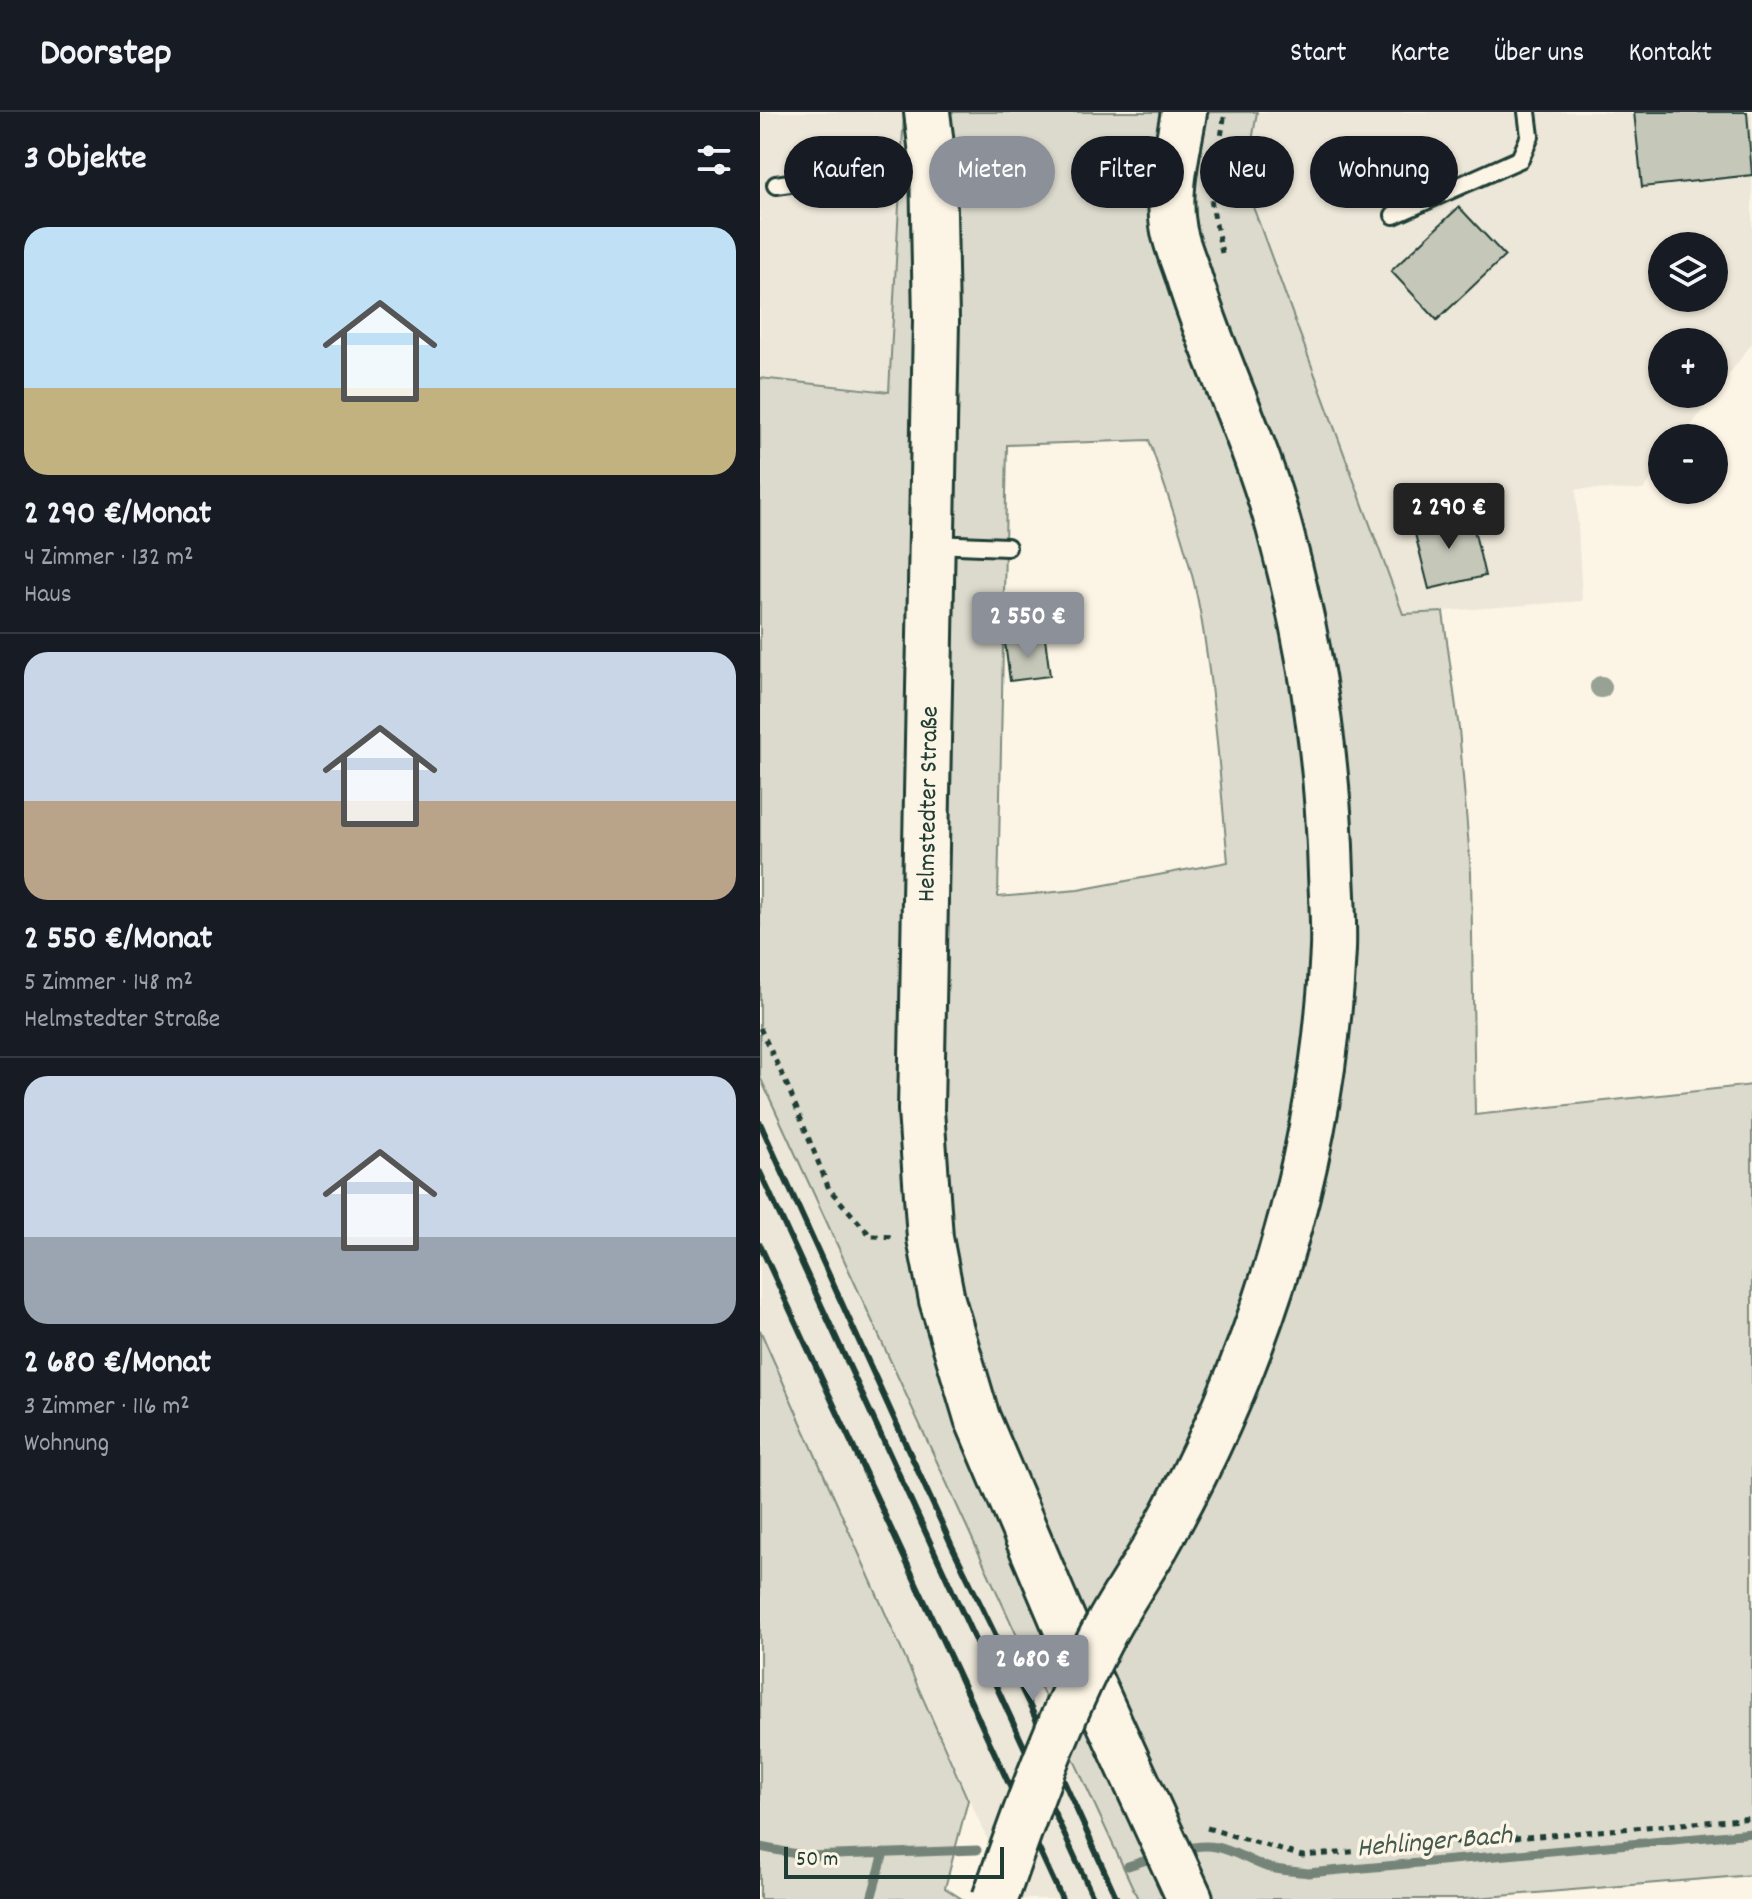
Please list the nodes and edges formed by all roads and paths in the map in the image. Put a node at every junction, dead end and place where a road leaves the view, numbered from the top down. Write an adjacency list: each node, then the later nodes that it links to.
1 (927, 112): 5 (main road, Helmstedter Straße)
2 (940, 112): 6 (main road, Helmstedter Straße)
3 (1184, 112): 17 (main road, bridge)
4 (1527, 112): 10 (lane)
5 (930, 136)
6 (937, 136)
7 (929, 163): 8 (lane)
8 (776, 185)
9 (934, 208): 11 (main road, Helmstedter Straße)
10 (1394, 215)
11 (931, 544): 12 (lane); 14 (main road, Helmstedter Straße)
12 (1007, 547)
13 (760, 1028): 14 (path)
14 (930, 1238): 18 (main road, Helmstedter Straße)
15 (1752, 1818): 16 (path)
16 (1207, 1828)
17 (995, 1899)
18 (1190, 1899)

